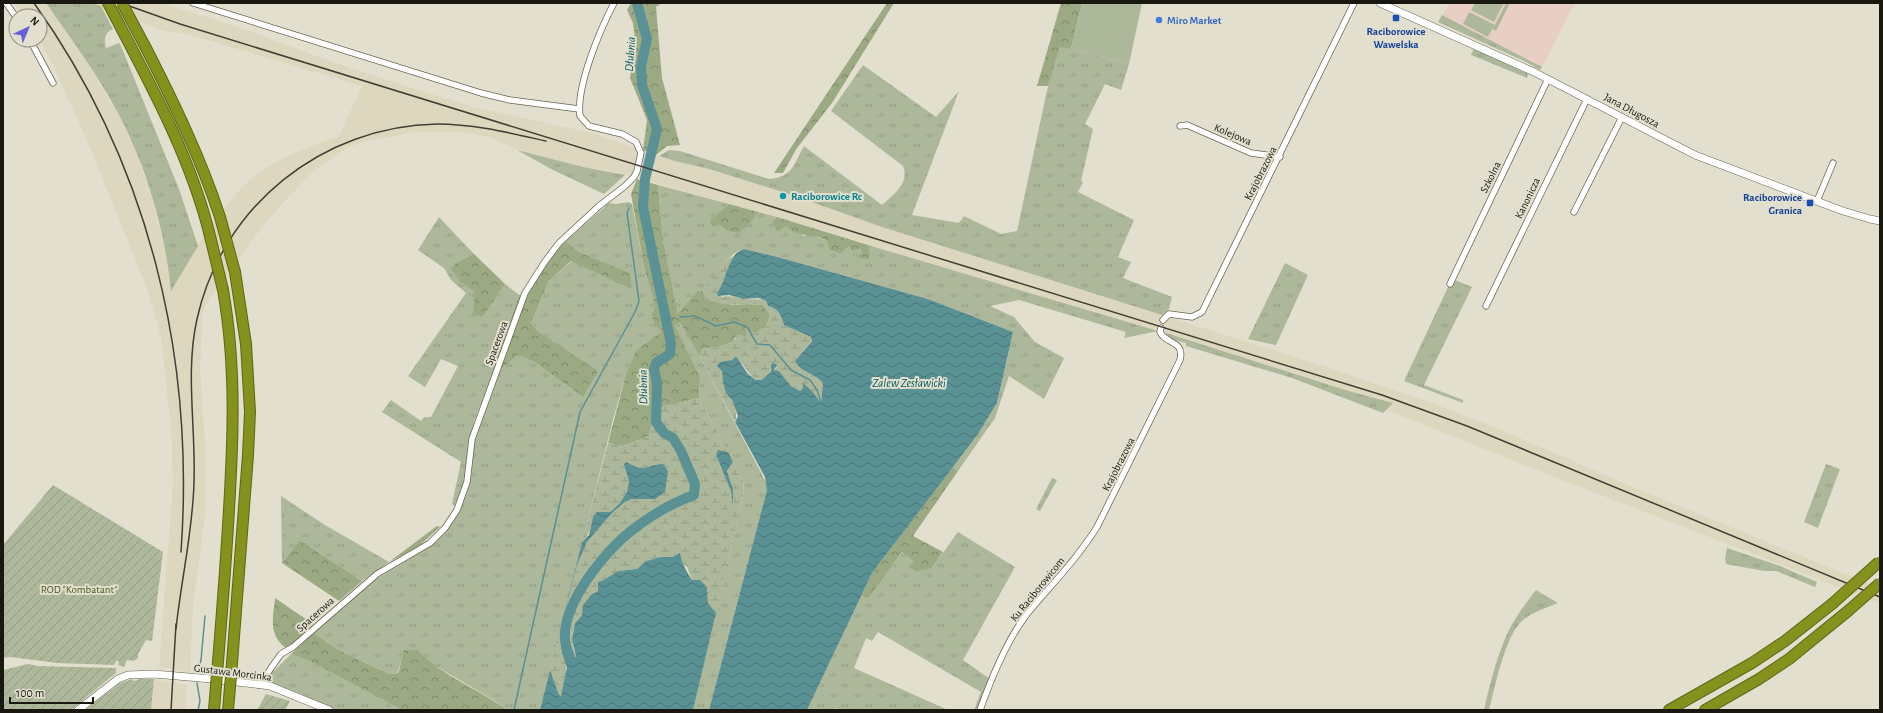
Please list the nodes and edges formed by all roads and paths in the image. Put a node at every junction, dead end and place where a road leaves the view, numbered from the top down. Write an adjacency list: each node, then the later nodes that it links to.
1 (108, 3): 28 (highway, bridge)
2 (122, 3): 29 (highway, bridge)
3 (193, 3): 11 (street)
4 (614, 3): 11 (street)
5 (1354, 3): 14 (street, Krajobrazowa)
6 (1380, 3): 8 (street, Jana Długosza)
7 (34, 48): 9 (street)
8 (1548, 79): 10 (street, Jana Długosza); 19 (street, Szkolna)
9 (53, 83)
10 (1587, 99): 12 (street, Jana Długosza); 20 (street, Kanonicza)
11 (579, 110): 26 (street, Spacerowa)
12 (1622, 117): 16 (street, Jana Długosza); 17 (street)
13 (1180, 126): 14 (street, Kolejowa)
14 (1280, 157): 21 (street, Krajobrazowa)
15 (1832, 163): 16 (street)
16 (1817, 201): 18 (street, Jana Długosza)
17 (1574, 212)
18 (1880, 220)
19 (1450, 284)
20 (1486, 306)
21 (1163, 320)
22 (1161, 328): 23 (street, Krajobrazowa)
23 (1083, 549): 31 (street, Ku Raciborowicom)
24 (1880, 562): 32 (highway, bridge)
25 (1880, 583): 33 (highway, bridge)
26 (259, 685): 27 (street, Gustawa Morcinka); 30 (street, Gustawa Morcinka)
27 (78, 710)
28 (214, 710)
29 (228, 710)
30 (329, 710)
31 (980, 710)
32 (1669, 710)
33 (1704, 710)

